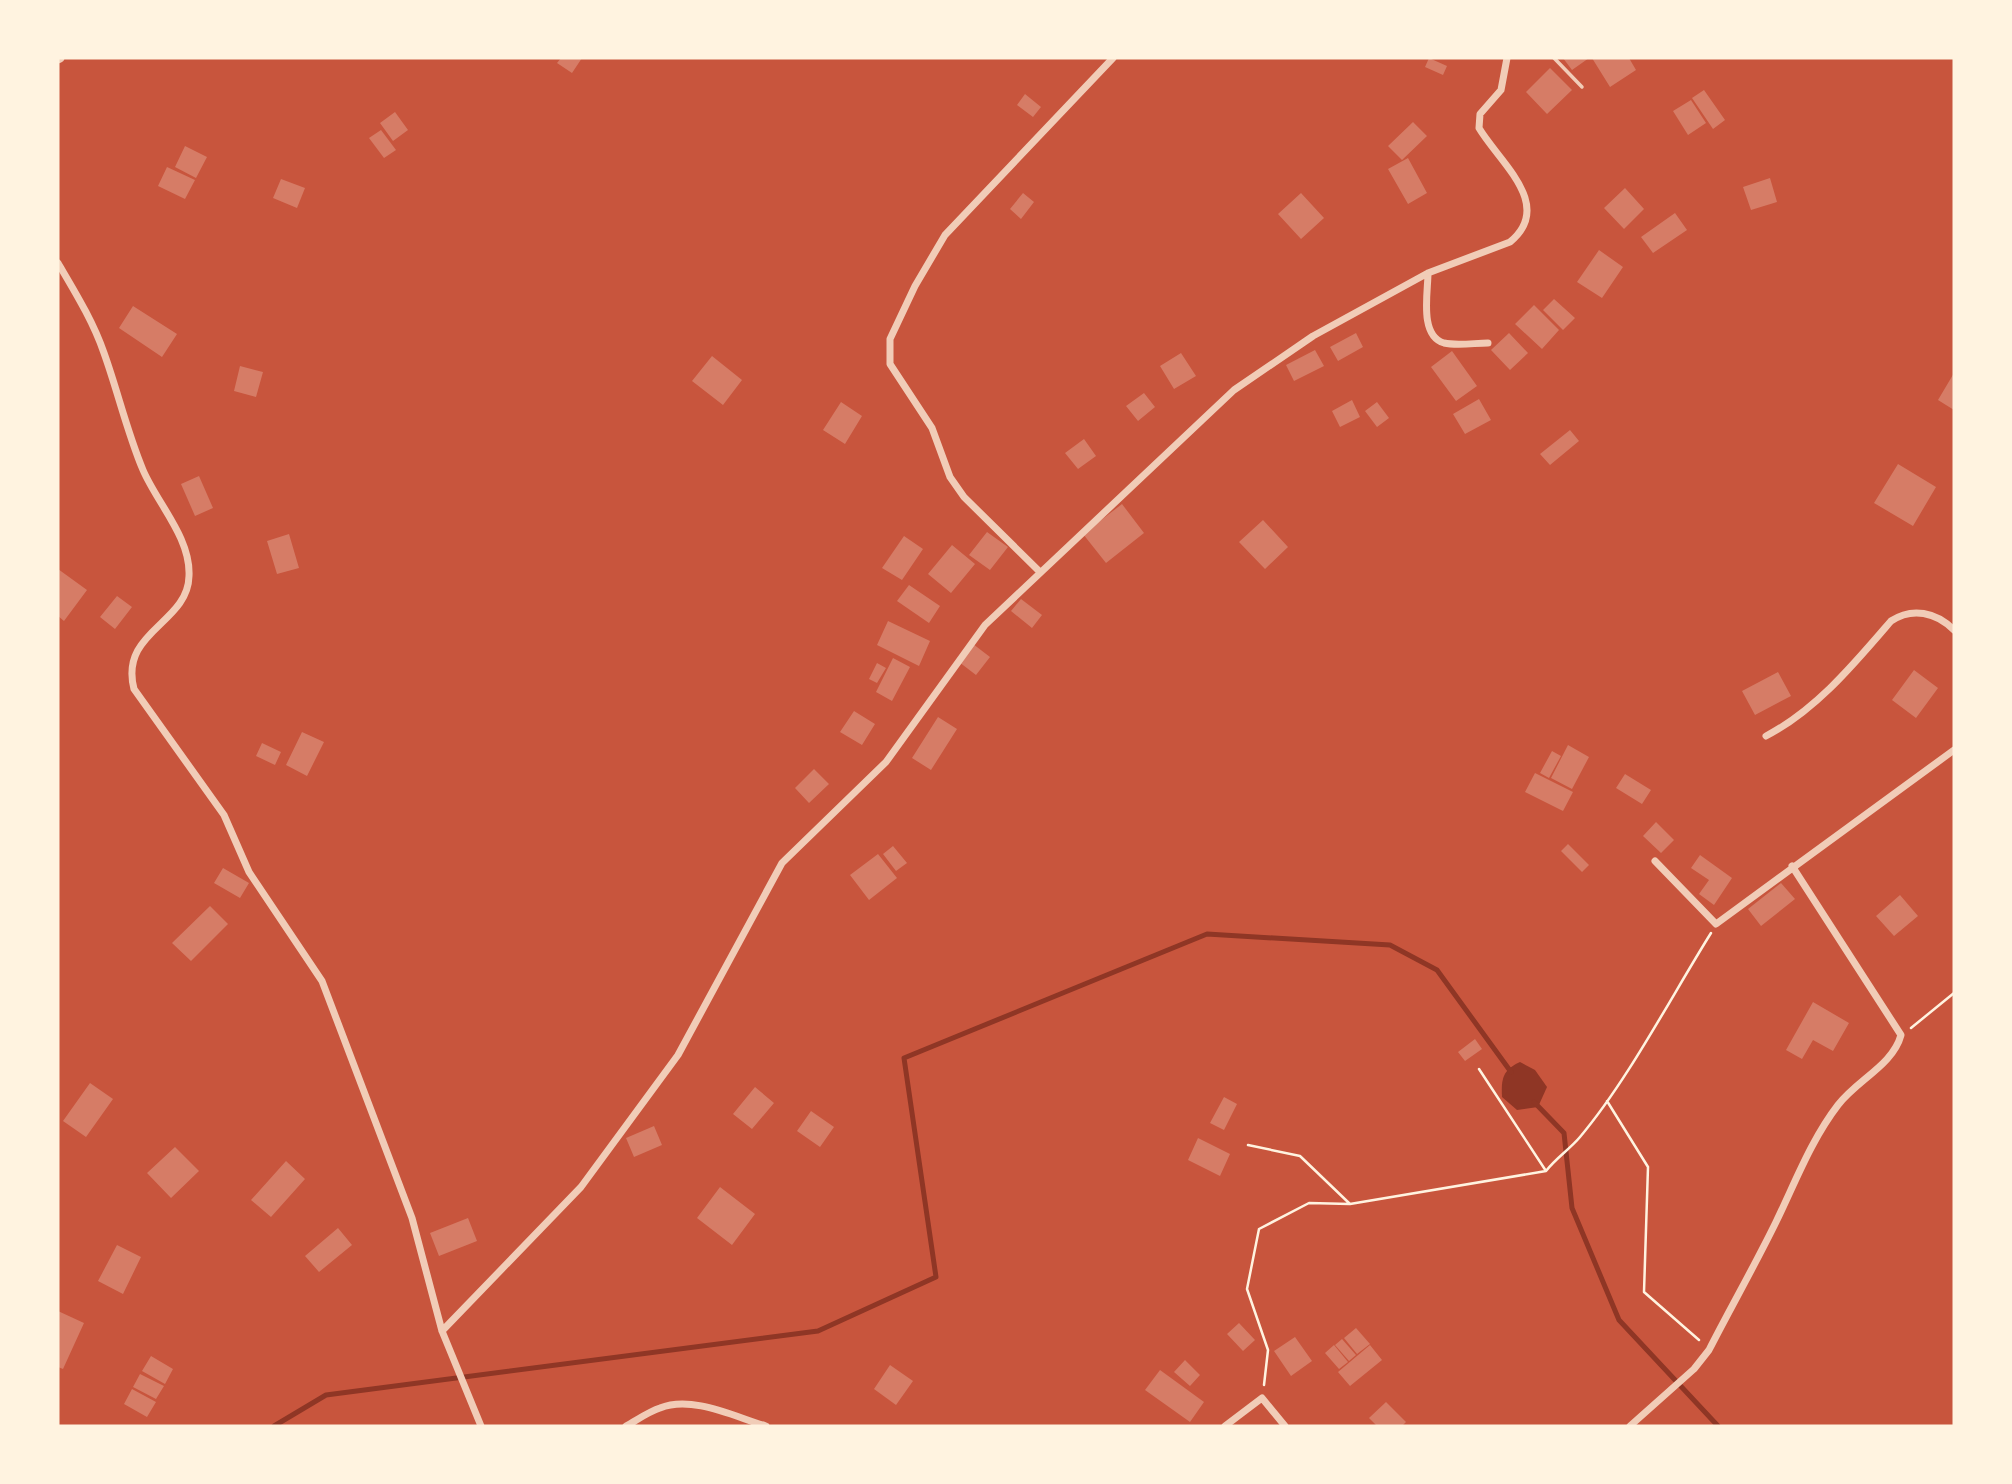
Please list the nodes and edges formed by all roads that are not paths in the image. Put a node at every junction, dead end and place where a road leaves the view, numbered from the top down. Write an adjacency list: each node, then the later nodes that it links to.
1 (1113, 58): 8 (street)
2 (1507, 58): 6 (street)
3 (1554, 58): 4 (lane)
4 (1582, 87)
5 (58, 263): 14 (street)
6 (1428, 273): 7 (street); 8 (street)
7 (1488, 343)
8 (1040, 572): 14 (street)
9 (1954, 630): 10 (street)
10 (1766, 736)
11 (1954, 750): 13 (street)
12 (1655, 861): 13 (street)
13 (1792, 866): 20 (street)
14 (442, 1331): 15 (street)
15 (481, 1426)
16 (626, 1426): 17 (street)
17 (766, 1426)
18 (1224, 1426): 19 (street)
19 (1285, 1426)
20 (1630, 1426)

